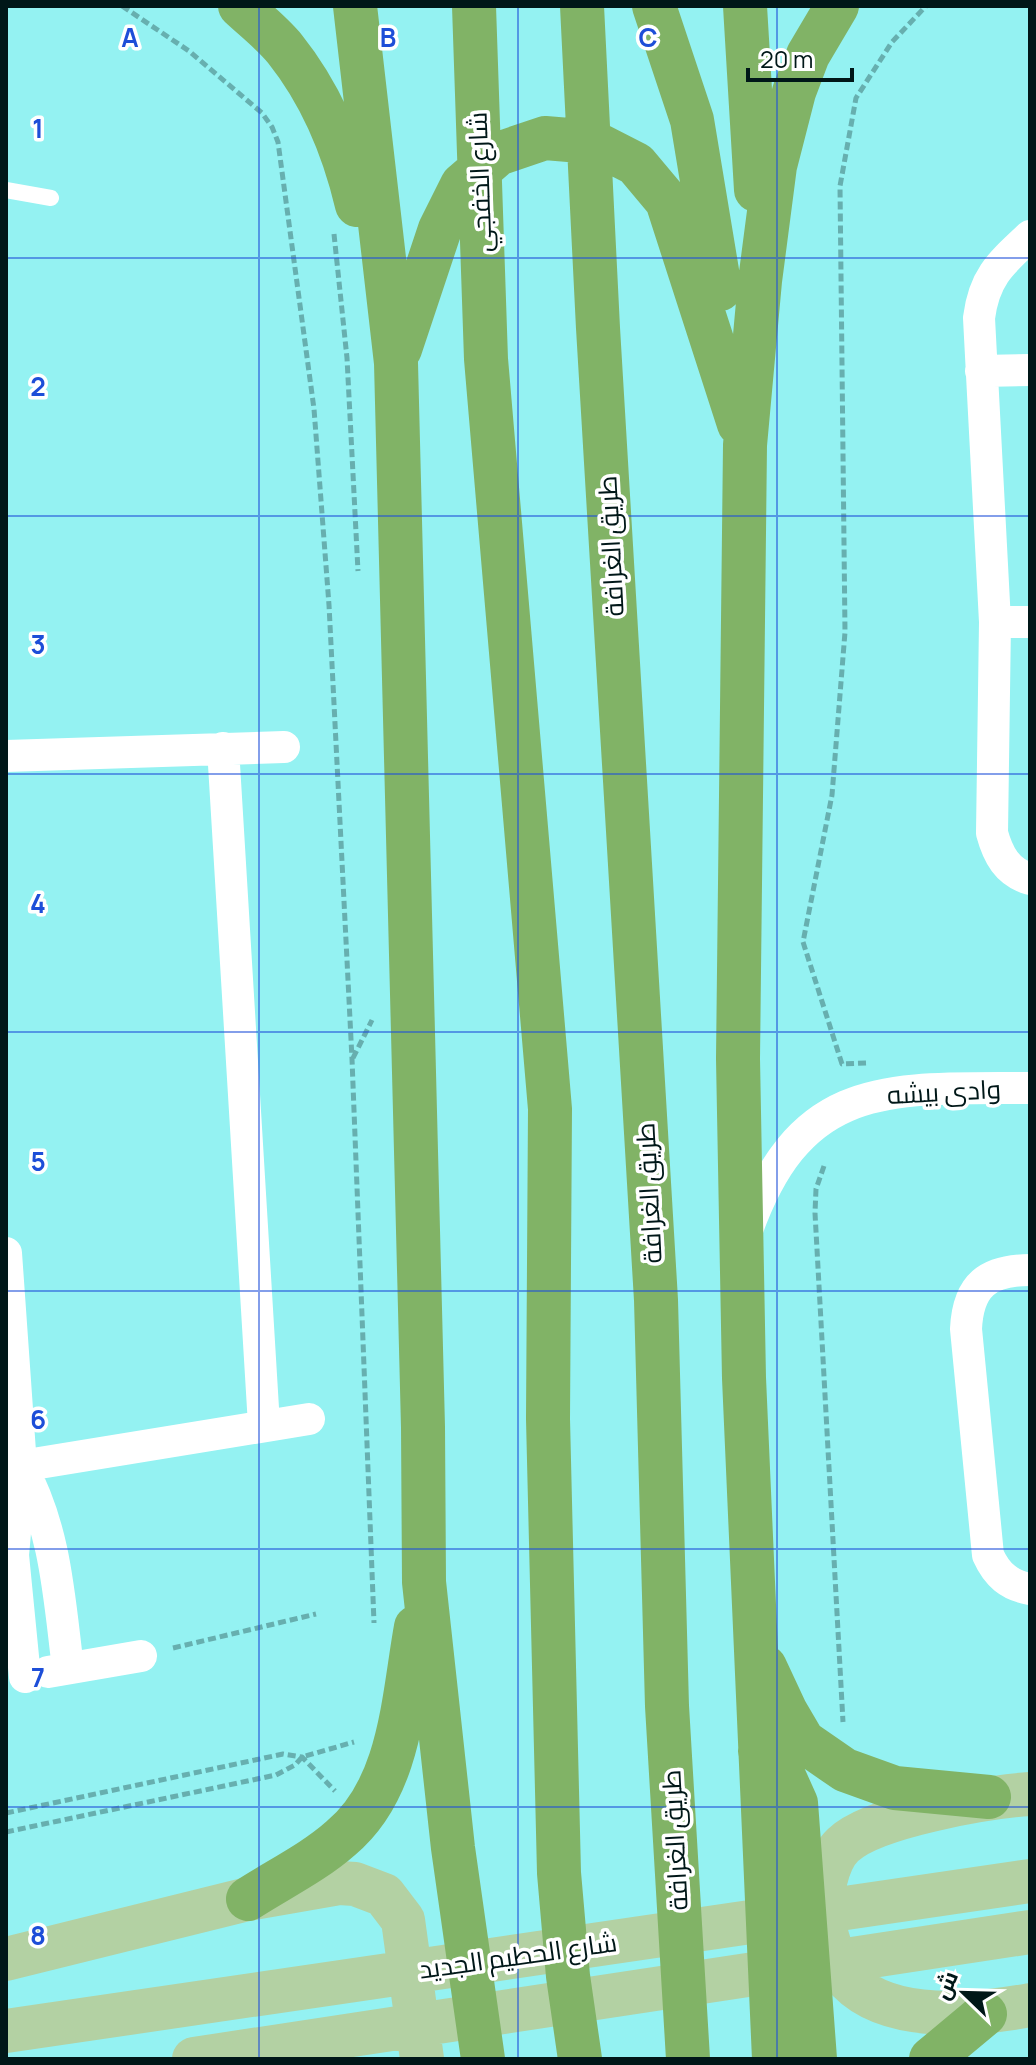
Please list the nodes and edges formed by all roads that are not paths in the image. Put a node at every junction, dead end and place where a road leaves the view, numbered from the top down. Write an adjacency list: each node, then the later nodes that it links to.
1 (240, 6): 12 (highway)
2 (355, 6): 12 (highway)
3 (474, 6): 48 (highway, شارع الخفجي)
4 (582, 6): 49 (highway, طريق الغرافة)
5 (654, 6): 15 (highway)
6 (745, 6): 11 (highway)
7 (837, 6): 11 (highway)
8 (6, 190): 9 (lane)
9 (51, 198)
10 (1030, 236): 14 (street)
11 (760, 281): 15 (highway)
12 (396, 363): 15 (highway); 30 (highway)
13 (1030, 370): 14 (street)
14 (981, 371): 16 (street)
15 (745, 445): 23 (highway)
16 (995, 622): 17 (street); 21 (street)
17 (1030, 622)
18 (284, 747): 19 (street)
19 (223, 748): 20 (street); 28 (street)
20 (6, 756)
21 (1030, 879)
22 (1030, 1088): 23 (street, وادى بيشه)
23 (742, 1244): 32 (highway)
24 (6, 1253): 26 (street)
25 (1030, 1270): 31 (street)
26 (6, 1273): 29 (street)
27 (309, 1419): 28 (street)
28 (264, 1425): 29 (street)
29 (21, 1466): 34 (street); 35 (street)
30 (424, 1582): 39 (highway); 47 (highway)
31 (1030, 1589)
32 (756, 1648): 36 (highway); 37 (highway)
33 (141, 1656): 34 (street)
34 (68, 1668): 35 (street)
35 (16, 1679)
36 (760, 1751): 50 (highway); 51 (highway)
37 (1010, 1795): 43 (main road)
38 (1030, 1881): 44 (main road, شارع الحطيم الجديد)
39 (248, 1899): 41 (main road); 46 (main road)
40 (1030, 1932): 45 (main road, شارع الحطيم الجديد)
41 (6, 1959)
42 (1030, 2005): 43 (main road)
43 (985, 2014): 52 (highway)
44 (6, 2031)
45 (194, 2059)
46 (422, 2059)
47 (483, 2059)
48 (580, 2059)
49 (688, 2059)
50 (774, 2059)
51 (815, 2059)
52 (931, 2059)

